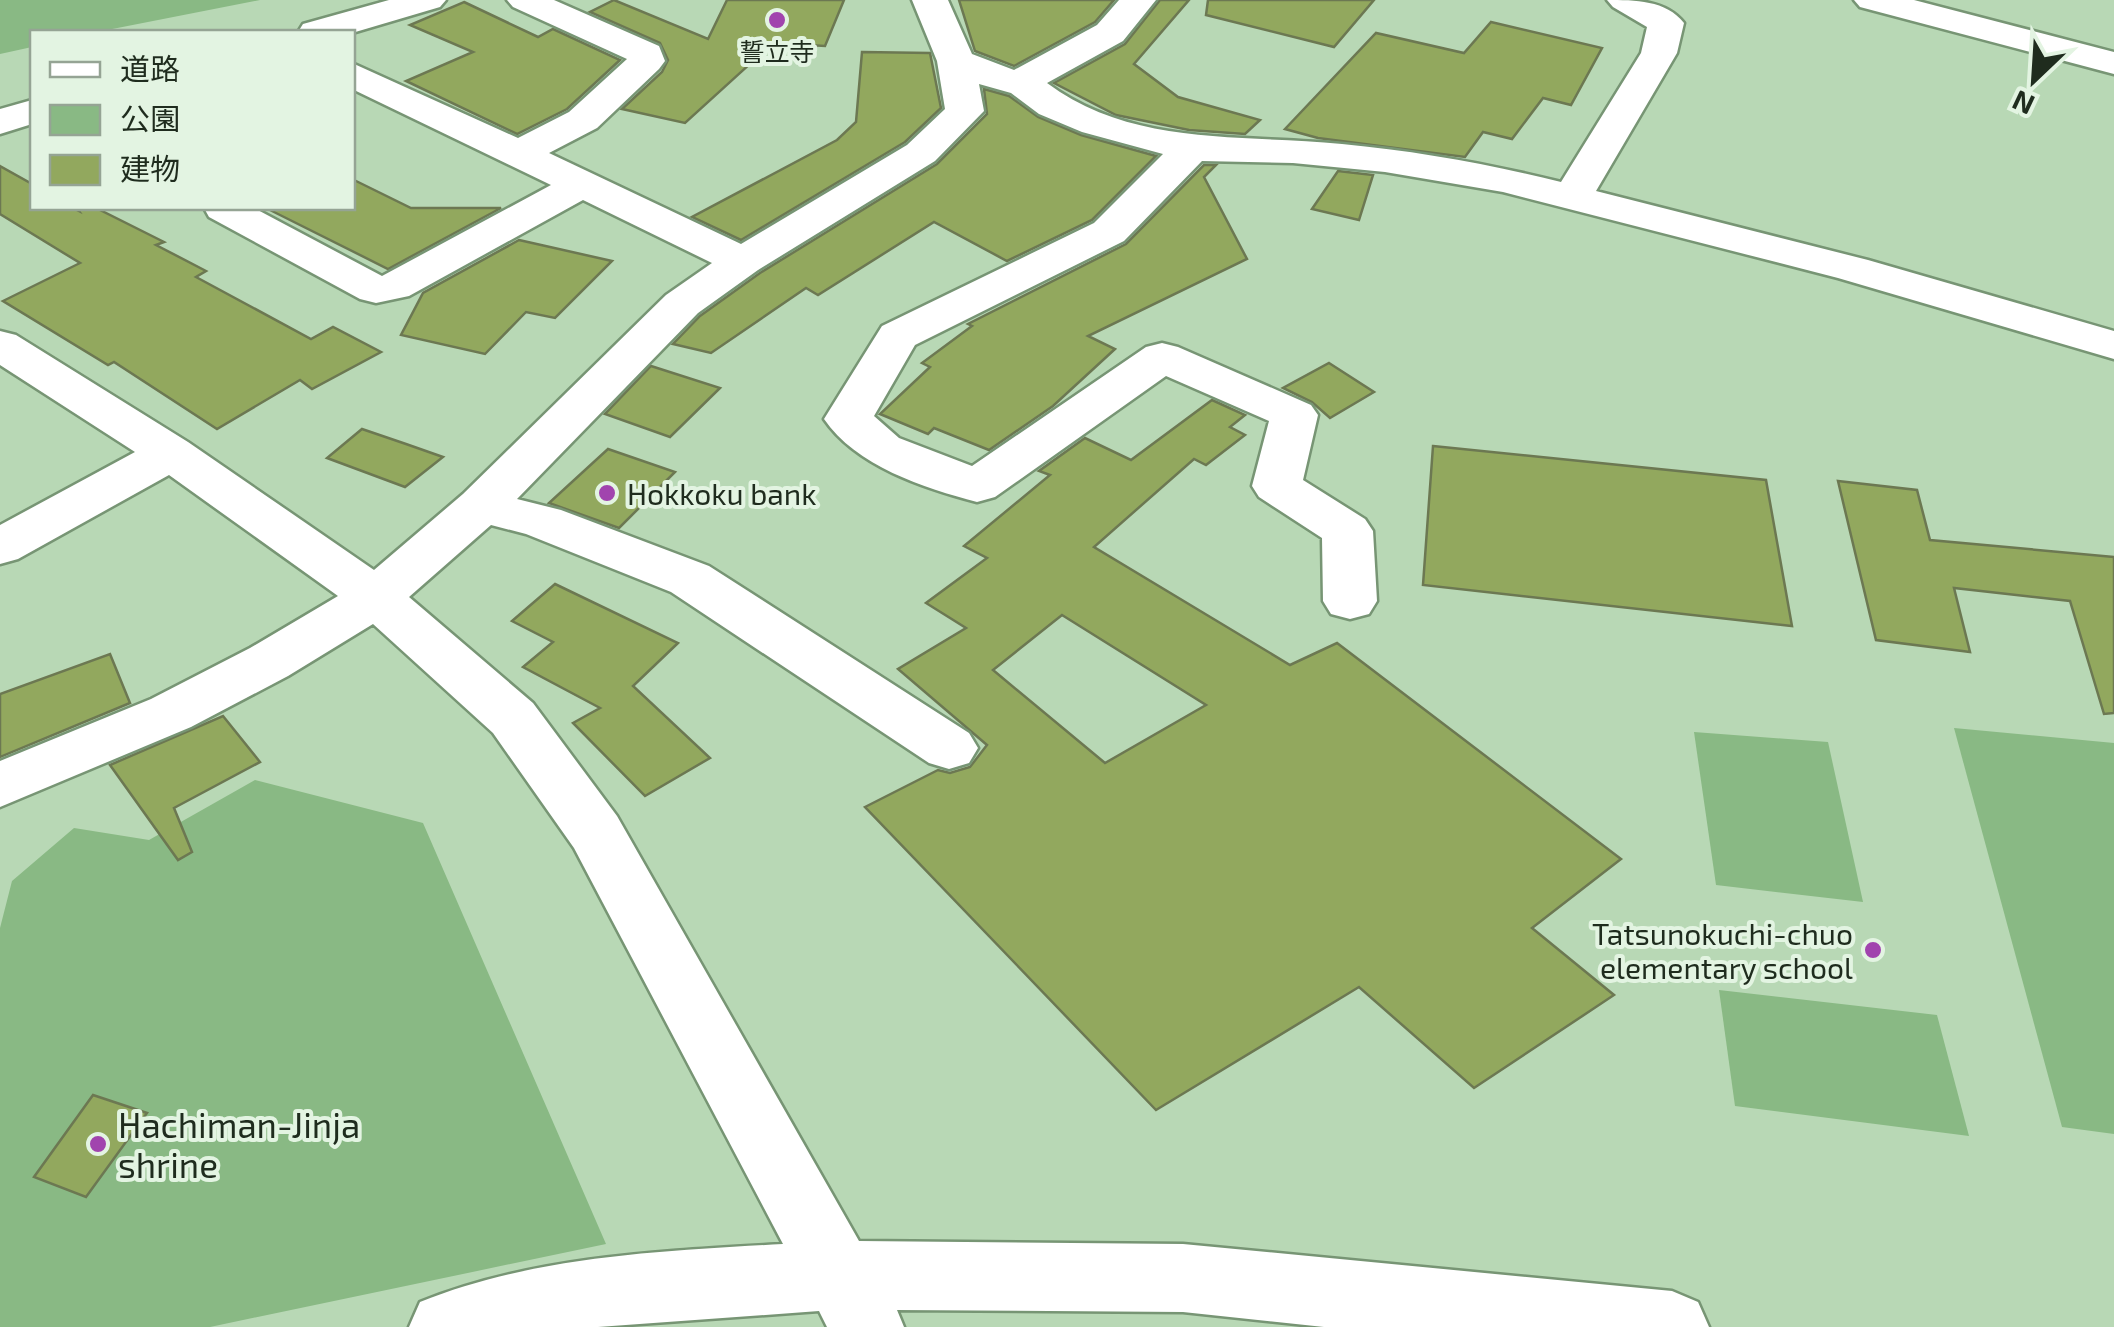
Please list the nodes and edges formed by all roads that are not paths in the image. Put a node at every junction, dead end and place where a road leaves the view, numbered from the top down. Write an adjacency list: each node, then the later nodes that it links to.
1 (428, 0): 7 (street)
2 (525, 0): 15 (street)
3 (930, 0): 8 (street)
4 (1138, 0): 11 (street)
5 (1625, 0): 17 (street)
6 (1872, 0): 9 (street)
7 (323, 30)
8 (956, 61): 11 (street); 19 (street)
9 (2114, 63)
10 (355, 75): 15 (street)
11 (1021, 82): 14 (street)
12 (30, 113): 13 (street)
13 (0, 122)
14 (1192, 148): 17 (street); 26 (street)
15 (518, 154): 16 (street)
16 (584, 184): 18 (street); 19 (street)
17 (1573, 194): 21 (street)
18 (228, 210)
19 (743, 260): 23 (street)
20 (0, 345): 22 (street)
21 (2114, 346)
22 (171, 453): 24 (street); 25 (street)
23 (481, 506): 25 (street); 27 (street)
24 (0, 547)
25 (376, 597): 28 (street); 29 (street)
26 (1350, 601)
27 (949, 748)
28 (0, 786)
29 (852, 1301): 30 (street); 31 (street)
30 (446, 1327)
31 (1672, 1327)

